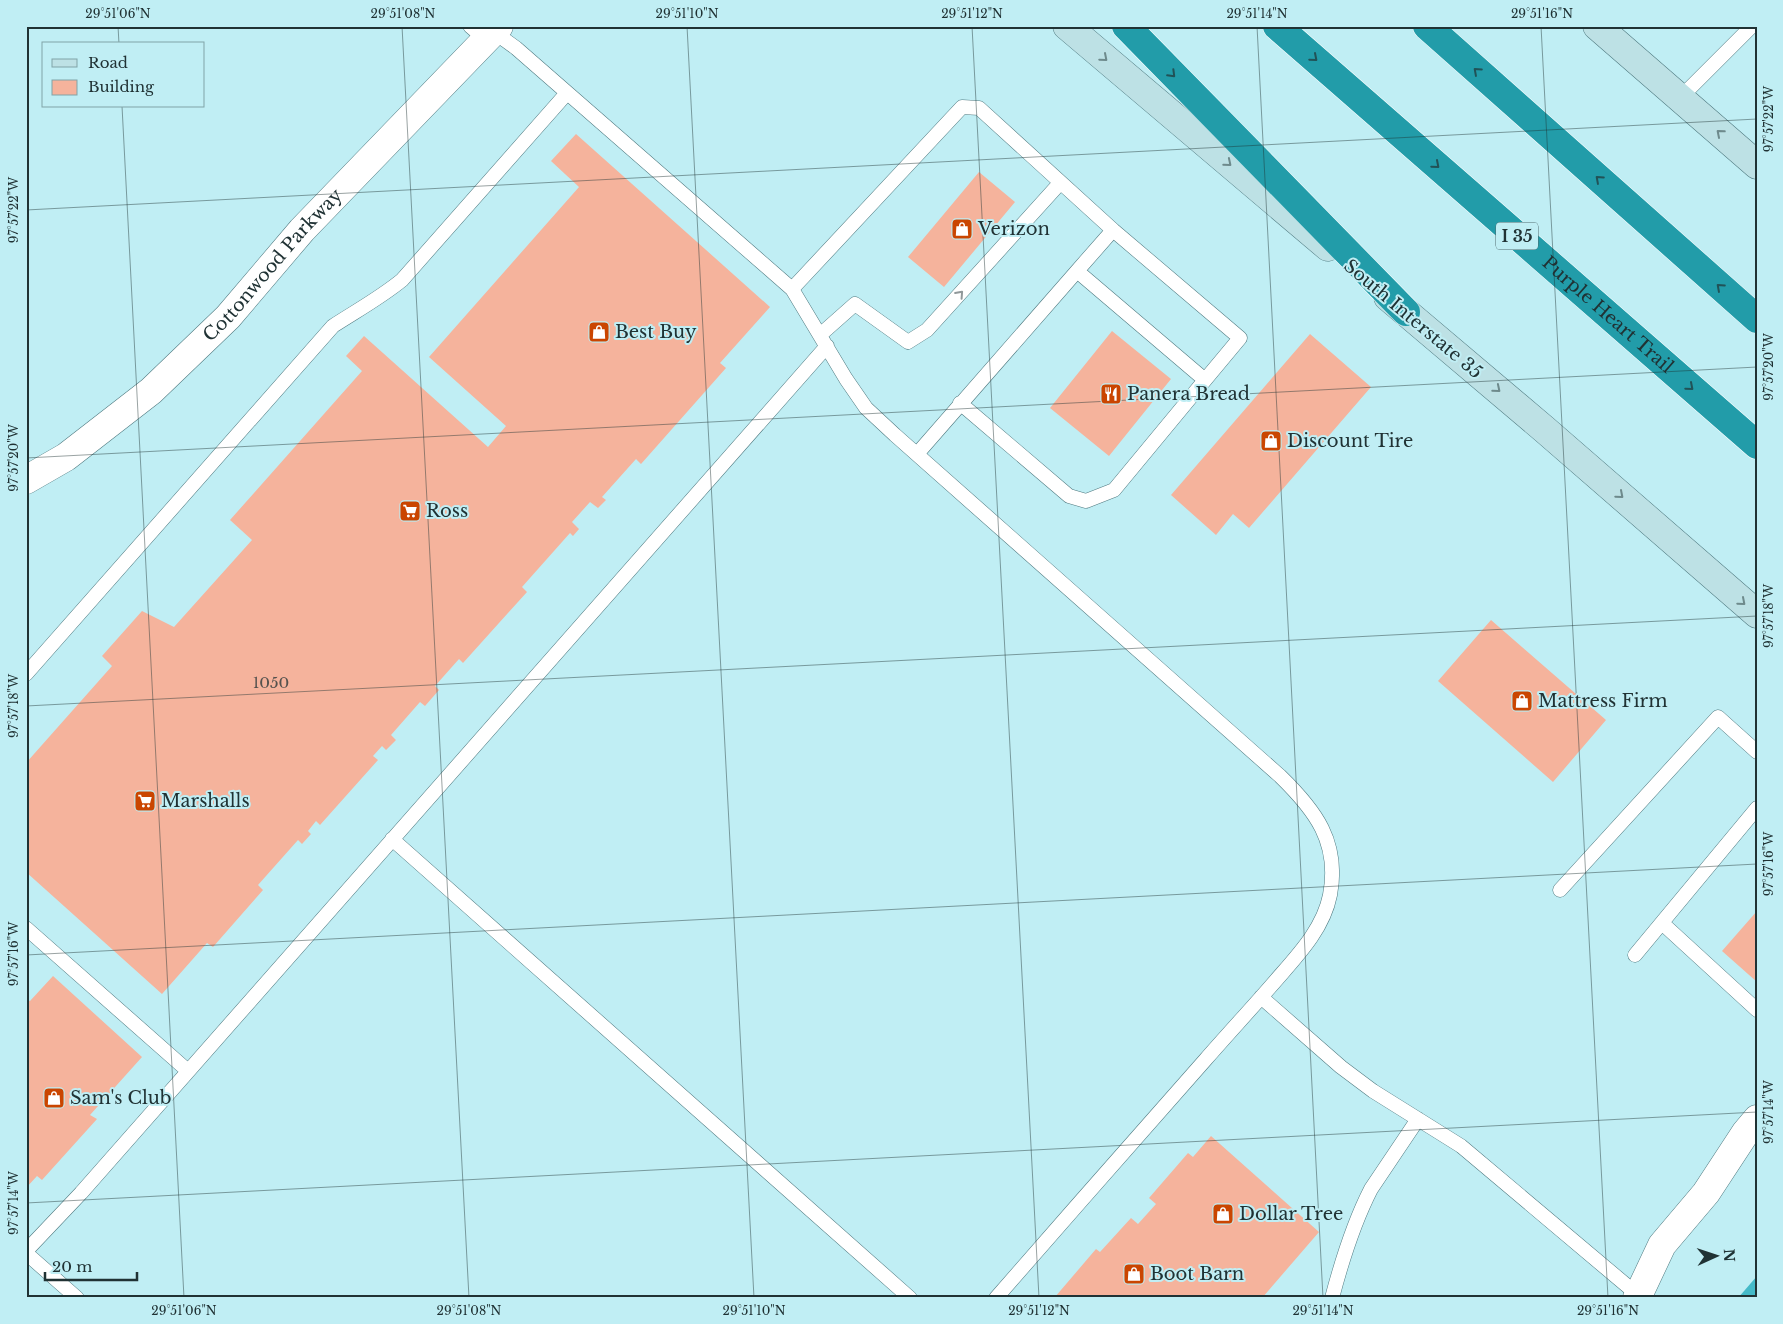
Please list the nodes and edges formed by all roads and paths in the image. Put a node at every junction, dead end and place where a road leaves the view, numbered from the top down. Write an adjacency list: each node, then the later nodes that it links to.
1 (1067, 26): 15 (main road, South Interstate 35, one-way to 15)
2 (1126, 26): 15 (highway, one-way to 15)
3 (1277, 26): 20 (highway, Purple Heart Trail / I 35, one-way to 20)
4 (1427, 26): 16 (highway, one-way to 4)
5 (1597, 26): 9 (main road)
6 (1752, 26): 9 (lane)
7 (487, 31): 8 (lane); 22 (street, Cottonwood Parkway)
8 (567, 93): 14 (lane); 24 (lane)
9 (1680, 98): 10 (main road, one-way to 9)
10 (1757, 165)
11 (1060, 183): 12 (lane); 14 (lane); 17 (lane, one-way to 11)
12 (1113, 230): 13 (lane); 18 (lane)
13 (1077, 270): 18 (lane); 19 (lane)
14 (792, 289): 17 (lane)
15 (1406, 312): 23 (main road, South Interstate 35, one-way to 23)
16 (1757, 319)
17 (824, 341): 21 (lane); 27 (lane)
18 (1205, 380): 19 (lane)
19 (960, 403): 21 (lane)
20 (1757, 445)
21 (917, 454): 32 (lane)
22 (26, 480)
23 (1757, 614)
24 (26, 674)
25 (1757, 752): 28 (lane)
26 (1757, 808): 29 (lane)
27 (392, 840): 34 (lane); 40 (lane)
28 (1560, 890)
29 (1662, 923): 31 (lane); 33 (lane)
30 (26, 928): 34 (lane)
31 (1635, 955)
32 (1261, 997): 36 (lane); 41 (lane)
33 (1757, 1010)
34 (188, 1071): 37 (lane)
35 (1757, 1119): 38 (street)
36 (1418, 1120): 38 (lane); 42 (lane)
37 (26, 1252): 39 (lane)
38 (1637, 1296)
39 (77, 1298)
40 (910, 1298)
41 (996, 1298)
42 (1332, 1298)

